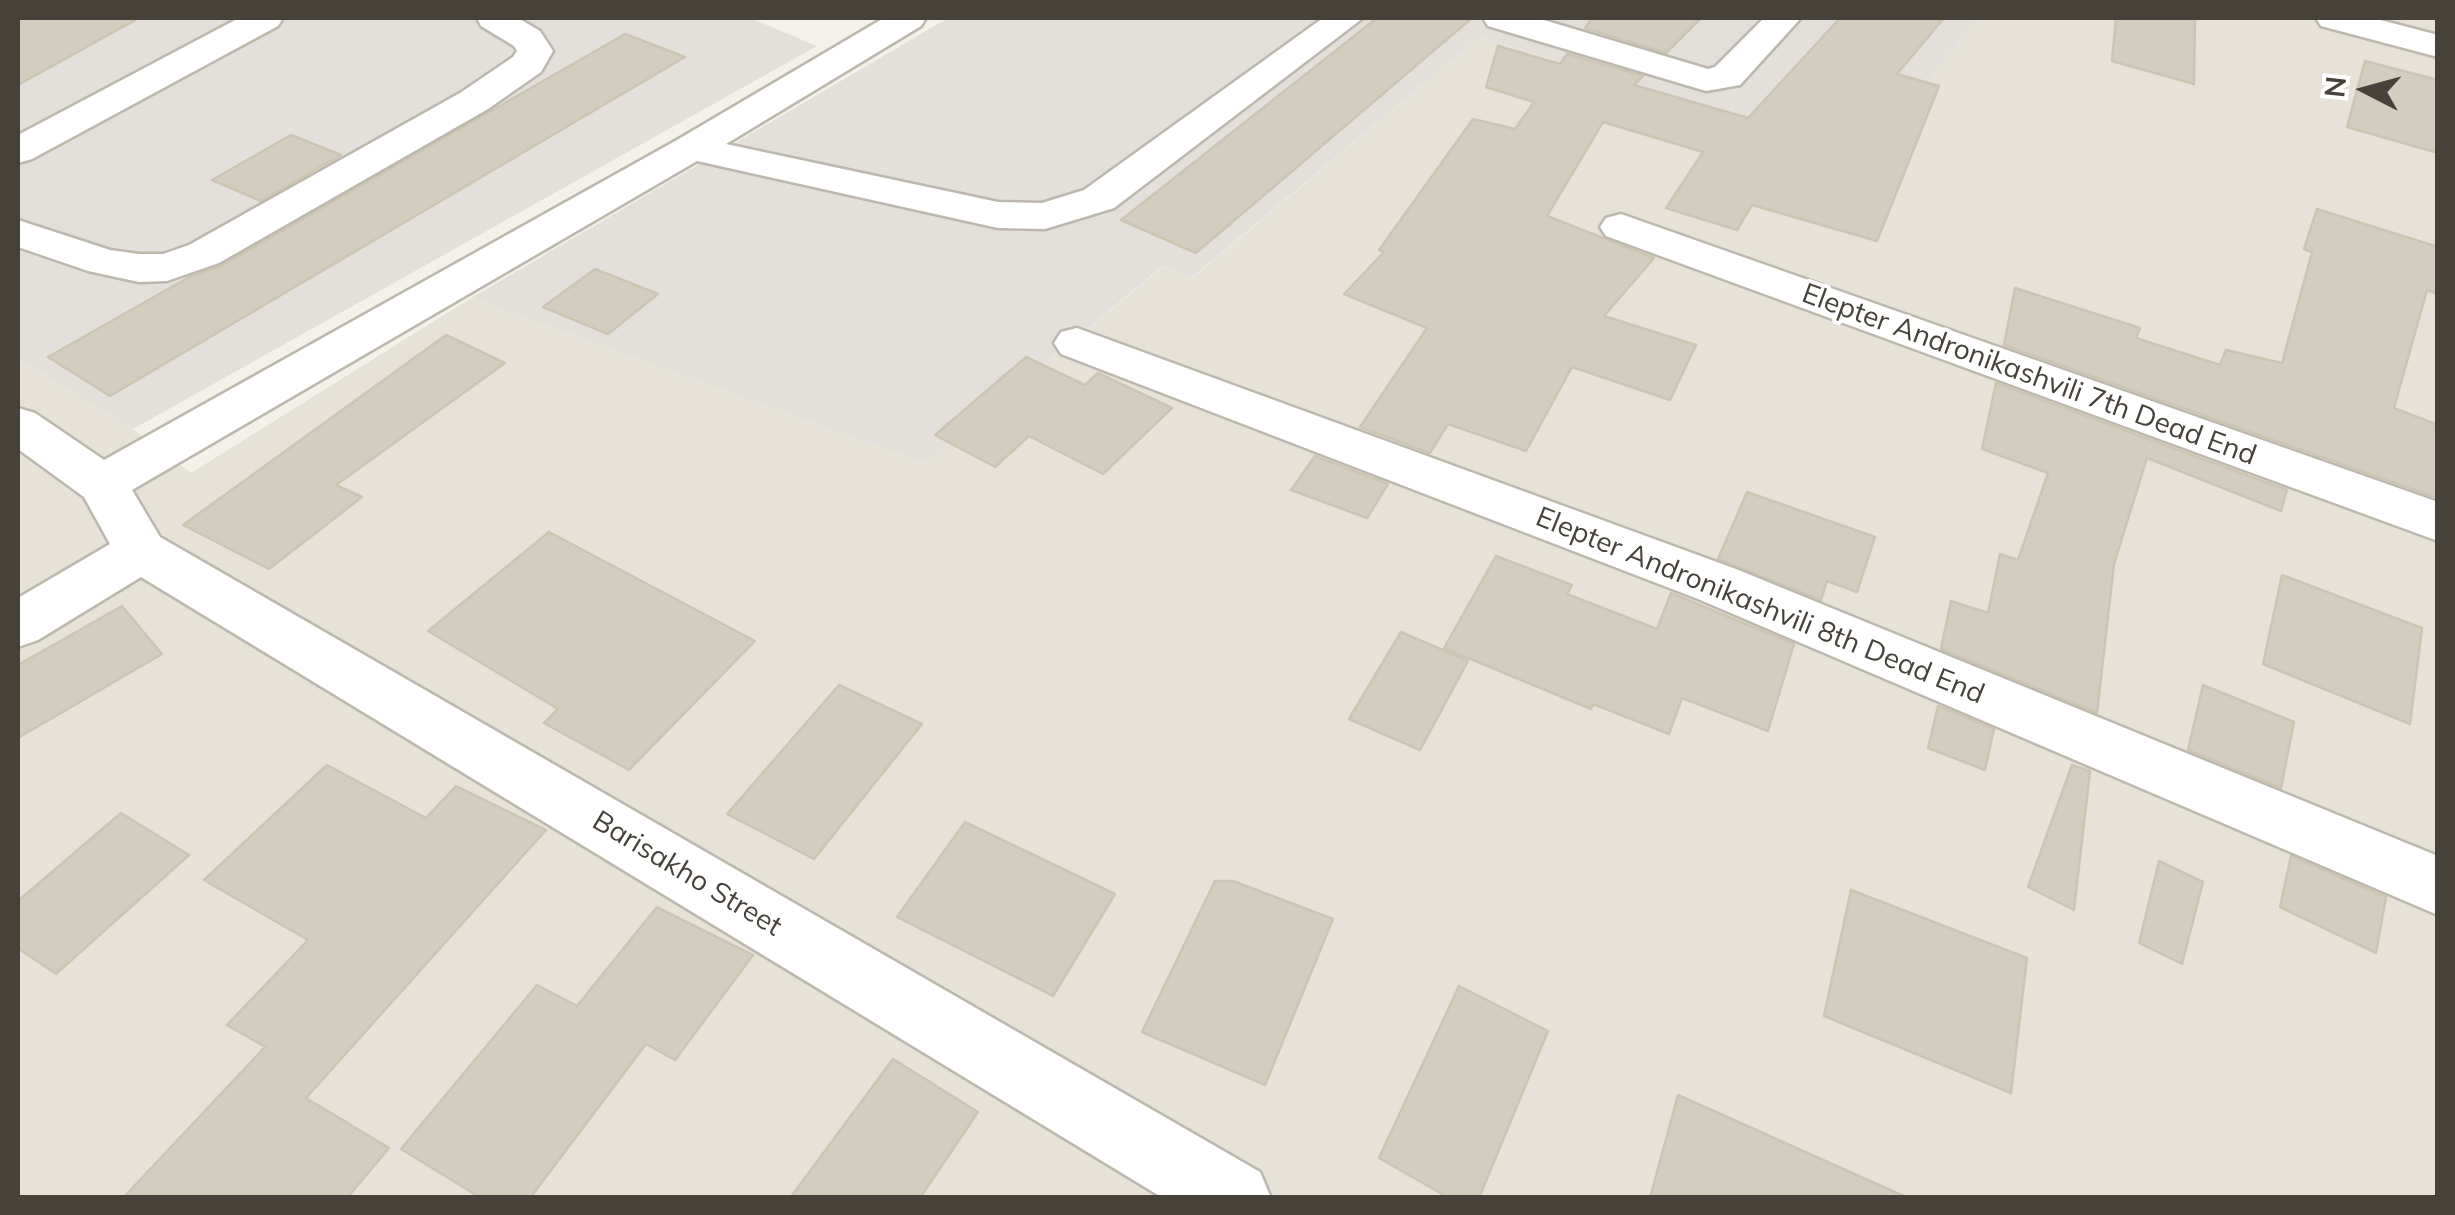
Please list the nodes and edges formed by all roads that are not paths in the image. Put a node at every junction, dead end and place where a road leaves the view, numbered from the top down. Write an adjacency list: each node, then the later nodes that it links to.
1 (265, 18): 10 (street)
2 (494, 18): 12 (street)
3 (908, 18): 9 (street)
4 (1345, 18): 9 (street)
5 (1501, 18): 6 (street)
6 (1783, 18)
7 (2334, 18): 8 (street)
8 (2438, 46)
9 (691, 148): 15 (street)
10 (18, 151)
11 (1621, 227): 16 (street, Elepter Andronikashvili 7th Dead End)
12 (18, 233)
13 (1077, 343): 19 (street, Elepter Andronikashvili 8th Dead End)
14 (18, 425): 15 (street, Barisakho Street)
15 (102, 484): 17 (street, Barisakho Street)
16 (2438, 522)
17 (141, 551): 18 (street); 20 (street, Barisakho Street)
18 (18, 625)
19 (2438, 886)
20 (1234, 1198)

